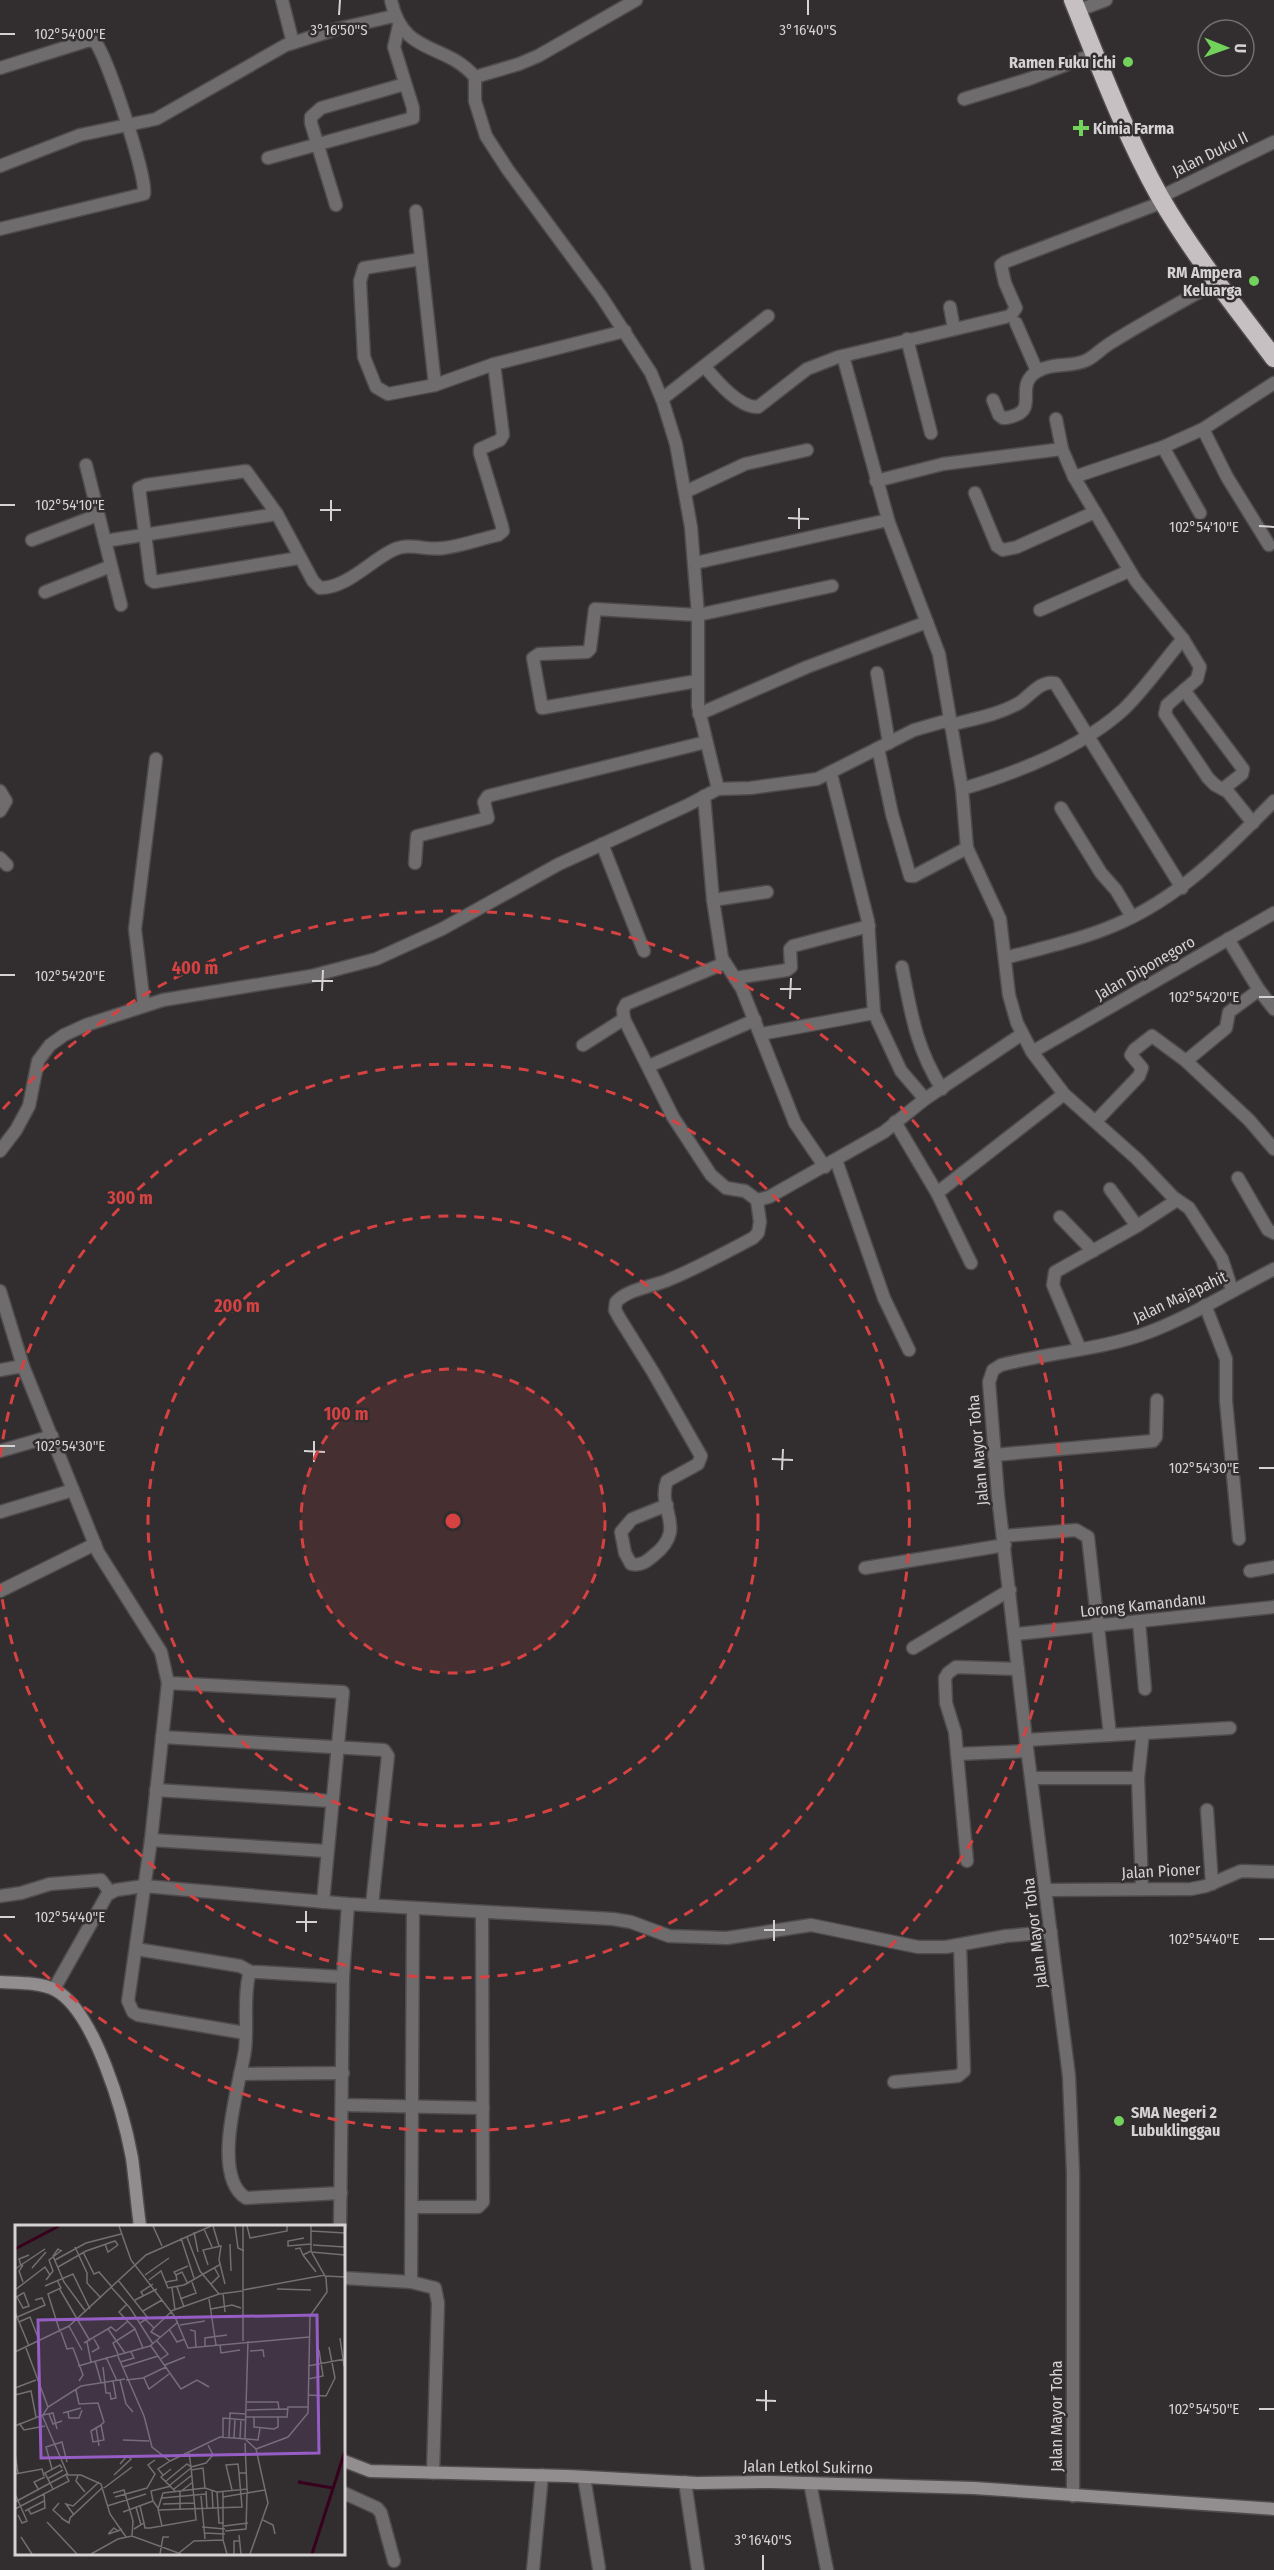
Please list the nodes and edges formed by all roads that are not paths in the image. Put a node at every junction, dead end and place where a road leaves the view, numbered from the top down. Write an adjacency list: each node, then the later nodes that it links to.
1 (282, 0): 7 (street)
2 (391, 0): 6 (street)
3 (636, 0): 10 (street)
4 (1106, 0): 5 (street)
5 (1075, 6): 8 (highway)
6 (397, 21): 7 (street); 10 (street); 11 (street)
7 (293, 43): 13 (street)
8 (1094, 54): 12 (street); 18 (highway)
9 (0, 69): 13 (street)
10 (475, 77): 28 (street)
11 (405, 84): 15 (street); 15 (street)
12 (964, 99)
13 (127, 125): 17 (street); 21 (street)
14 (1274, 142): 18 (street, Jalan Duku II)
15 (317, 144): 16 (street); 19 (street)
16 (268, 158)
17 (0, 166)
18 (1162, 199): 23 (highway); 27 (street, Jalan Duku II)
19 (336, 205)
20 (416, 211): 22 (street)
21 (0, 229)
22 (421, 259): 36 (street); 36 (street)
23 (1217, 282): 31 (highway); 34 (street)
24 (950, 308): 27 (street)
25 (768, 316): 33 (street)
26 (1016, 323): 34 (street)
27 (954, 329): 29 (street)
28 (625, 332): 32 (street); 37 (street)
29 (908, 339): 30 (street); 41 (street)
30 (843, 356): 33 (street); 47 (street)
31 (1274, 358)
32 (494, 364): 36 (street); 59 (street)
33 (705, 367): 37 (street)
34 (1037, 371): 38 (street)
35 (1274, 383): 40 (street)
36 (435, 385)
37 (662, 399): 48 (street)
38 (993, 400)
39 (1056, 419): 43 (street)
40 (1203, 429): 42 (street); 58 (street)
41 (931, 433)
42 (1163, 447): 46 (street); 51 (street)
43 (1062, 449): 46 (street); 47 (street)
44 (807, 450): 48 (street)
45 (86, 465): 53 (street)
46 (1074, 477): 50 (street)
47 (876, 481): 54 (street)
48 (685, 492): 60 (street)
49 (975, 494): 50 (street)
50 (1095, 512): 62 (street)
51 (1200, 513)
52 (277, 514): 55 (street); 55 (street); 59 (street)
53 (98, 515): 56 (street); 57 (street)
54 (888, 520): 60 (street); 68 (street)
55 (144, 533): 57 (street); 59 (street)
56 (32, 540)
57 (105, 541): 61 (street)
58 (1269, 545)
59 (299, 558)
60 (695, 563): 67 (street)
61 (111, 566): 64 (street); 65 (street)
62 (1129, 571): 66 (street); 69 (street)
63 (832, 586): 67 (street)
64 (45, 592)
65 (121, 605)
66 (1040, 610)
67 (698, 615): 71 (street); 71 (street)
68 (927, 622): 73 (street); 74 (street)
69 (1183, 639): 72 (street); 75 (street)
70 (877, 673): 77 (street)
71 (697, 681): 73 (street)
72 (1184, 690): 82 (street); 82 (street)
73 (699, 714): 76 (street)
74 (950, 723): 75 (street); 77 (street); 81 (street)
75 (1087, 735): 81 (street); 92 (street)
76 (706, 742): 80 (street); 91 (street)
77 (884, 746): 79 (street); 90 (street)
78 (156, 759): 105 (street)
79 (831, 774): 80 (street); 97 (street)
80 (718, 789): 84 (street)
81 (962, 789): 90 (street)
82 (1223, 789): 88 (street)
83 (0, 791): 87 (street)
84 (704, 796): 89 (street); 94 (street)
85 (1274, 801): 88 (street)
86 (1061, 808): 96 (street)
87 (0, 811)
88 (1252, 823): 92 (street)
89 (602, 844): 99 (street); 105 (street)
90 (967, 848): 100 (street)
91 (415, 862)
92 (1182, 888): 96 (street)
93 (767, 892): 94 (street)
94 (713, 900): 101 (street)
95 (1274, 913): 98 (street, Jalan Diponegoro)
96 (1132, 917): 100 (street)
97 (869, 926): 103 (street); 107 (street)
98 (1228, 939): 104 (street); 113 (street, Jalan Diponegoro)
99 (644, 951)
100 (1005, 958): 111 (street)
101 (725, 963): 103 (street); 108 (street)
102 (902, 967): 116 (street)
103 (735, 978): 109 (street)
104 (1259, 990): 106 (street); 114 (street)
105 (144, 1005): 122 (street)
106 (1274, 1009)
107 (874, 1013): 110 (street); 118 (street)
108 (624, 1018): 112 (street); 115 (street)
109 (756, 1020): 110 (street); 115 (street)
110 (762, 1034): 124 (street)
111 (1022, 1034): 113 (street); 116 (street)
112 (584, 1045)
113 (1032, 1052): 117 (street)
114 (1186, 1061): 119 (street); 121 (street)
115 (649, 1066): 128 (street)
116 (942, 1089): 118 (street)
117 (1064, 1094): 119 (street); 127 (street)
118 (925, 1099): 120 (street)
119 (1096, 1121): 129 (street)
120 (895, 1122): 123 (street); 127 (street)
121 (1274, 1149)
122 (0, 1151)
123 (836, 1160): 124 (street); 140 (street)
124 (825, 1167): 128 (street)
125 (1238, 1178): 132 (street)
126 (1110, 1190): 131 (street)
127 (937, 1193): 134 (street)
128 (757, 1200): 149 (street)
129 (1177, 1200): 131 (street); 136 (street)
130 (1060, 1217): 133 (street)
131 (1137, 1226): 133 (street)
132 (1274, 1233)
133 (1093, 1251): 139 (street)
134 (971, 1263)
135 (1274, 1269): 136 (street, Jalan Majapahit)
136 (1232, 1290): 138 (street, Jalan Majapahit)
137 (0, 1291): 141 (street)
138 (1204, 1305): 139 (street, Jalan Majapahit); 151 (street)
139 (1080, 1349): 143 (street, Jalan Majapahit)
140 (909, 1350)
141 (23, 1366): 142 (street); 145 (street)
142 (0, 1370)
143 (993, 1370): 147 (street, Jalan Mayor Toha)
144 (1157, 1400): 147 (street)
145 (52, 1436): 146 (street); 148 (street)
146 (0, 1451)
147 (994, 1455): 152 (street, Jalan Mayor Toha)
148 (73, 1490): 150 (street); 153 (street)
149 (668, 1505): 149 (street)
150 (0, 1512)
151 (1239, 1539)
152 (1004, 1540): 155 (street); 157 (street, Jalan Mayor Toha); 161 (street)
153 (95, 1544): 158 (street); 165 (street)
154 (1274, 1567): 156 (street)
155 (865, 1568)
156 (1250, 1571)
157 (1010, 1590): 162 (street, Jalan Mayor Toha); 163 (street)
158 (0, 1591)
159 (1274, 1607): 160 (street, Lorong Kamandanu)
160 (1139, 1622): 161 (street, Lorong Kamandanu); 166 (street)
161 (1099, 1626): 162 (street, Lorong Kamandanu); 169 (street)
162 (1016, 1634): 164 (street, Jalan Mayor Toha)
163 (914, 1648)
164 (1018, 1669): 171 (street, Jalan Mayor Toha); 173 (street)
165 (168, 1683): 170 (street); 172 (street)
166 (1145, 1689)
167 (1230, 1728): 168 (street)
168 (1143, 1733): 169 (street); 175 (street)
169 (1110, 1735): 171 (street)
170 (162, 1737): 172 (street); 176 (street)
171 (1027, 1746): 173 (street); 174 (street, Jalan Mayor Toha)
172 (338, 1747): 177 (street); 191 (street)
173 (957, 1754): 181 (street)
174 (1031, 1778): 175 (street); 186 (street, Jalan Mayor Toha)
175 (1138, 1778): 185 (street)
176 (156, 1790): 177 (street); 179 (street)
177 (332, 1802): 180 (street)
178 (1207, 1810): 183 (street)
179 (151, 1840): 180 (street); 184 (street)
180 (326, 1851): 189 (street)
181 (967, 1861)
182 (1274, 1872): 183 (street, Jalan Pioner)
183 (1212, 1884): 185 (street, Jalan Pioner)
184 (144, 1887): 187 (street); 189 (street); 196 (street)
185 (1142, 1889): 186 (street, Jalan Pioner)
186 (1046, 1890): 194 (street, Jalan Mayor Toha)
187 (110, 1892): 188 (street); 200 (street)
188 (0, 1896)
189 (322, 1902): 190 (street)
190 (348, 1904): 191 (street); 198 (street)
191 (372, 1905): 192 (street)
192 (413, 1908): 193 (street); 206 (street)
193 (482, 1912): 195 (street); 207 (street)
194 (1051, 1932): 195 (street); 221 (street, Jalan Mayor Toha)
195 (960, 1945): 204 (street)
196 (136, 1949): 197 (street); 201 (street)
197 (252, 1972): 198 (street); 201 (street)
198 (344, 1977): 202 (street)
199 (0, 1982): 200 (main road)
200 (54, 1989): 210 (main road)
201 (245, 2033): 203 (street)
202 (343, 2073): 203 (street); 205 (street)
203 (240, 2074): 208 (street)
204 (894, 2082)
205 (343, 2106): 206 (street); 208 (street)
206 (413, 2107): 207 (street); 209 (street)
207 (483, 2108): 209 (street)
208 (341, 2193): 211 (street)
209 (412, 2207): 213 (street)
210 (140, 2225)
211 (340, 2225)
212 (345, 2278): 213 (street)
213 (411, 2282): 215 (street)
214 (345, 2461): 215 (main road, Jalan Letkol Sukirno)
215 (434, 2473): 216 (main road, Jalan Letkol Sukirno)
216 (542, 2475): 217 (main road, Jalan Letkol Sukirno); 225 (street)
217 (584, 2477): 218 (main road, Jalan Letkol Sukirno); 224 (street)
218 (685, 2482): 219 (main road, Jalan Letkol Sukirno); 226 (street)
219 (810, 2483): 221 (main road, Jalan Letkol Sukirno); 227 (street)
220 (345, 2493): 223 (street)
221 (1073, 2496): 222 (main road, Jalan Letkol Sukirno)
222 (1274, 2510)
223 (394, 2561)
224 (599, 2568)
225 (534, 2570)
226 (698, 2570)
227 (827, 2570)

